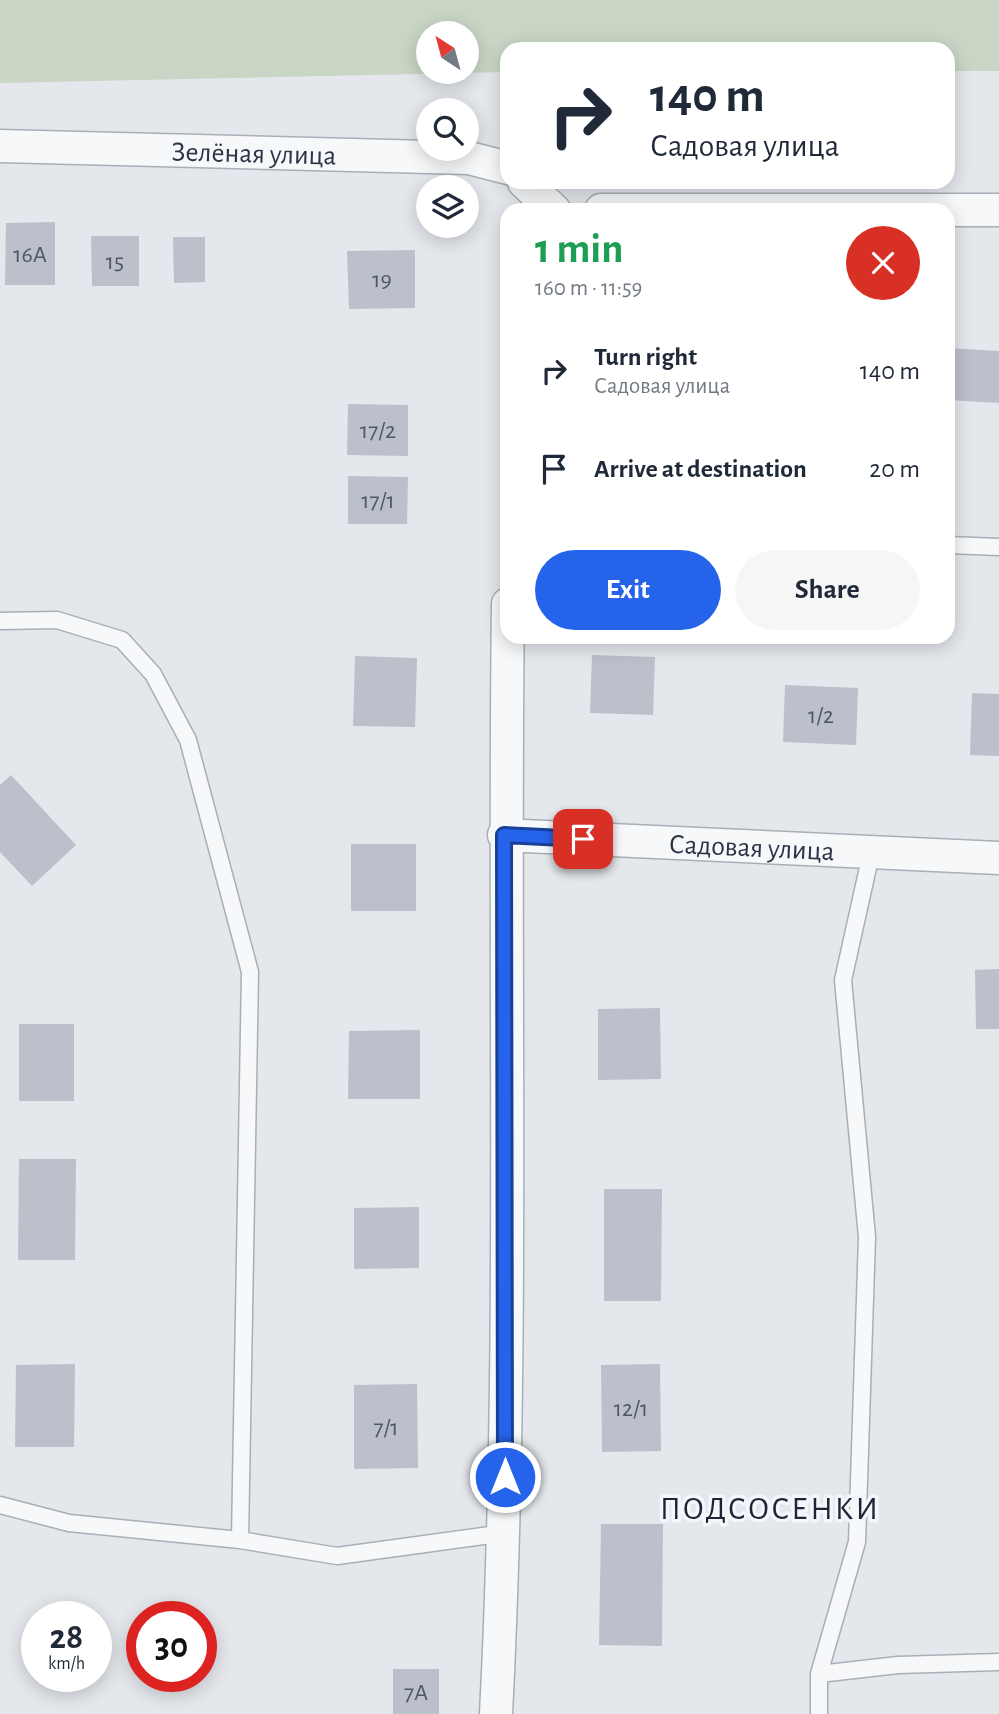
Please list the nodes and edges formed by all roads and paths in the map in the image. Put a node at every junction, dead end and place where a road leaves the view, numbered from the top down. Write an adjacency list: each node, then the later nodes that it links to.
1 (0, 146): 2 (street, Зелёная улица)
2 (500, 166)
3 (532, 189): 4 (street)
4 (546, 203)
5 (955, 210): 6 (street)
6 (999, 210)
7 (955, 544): 8 (lane)
8 (999, 547)
9 (0, 621): 16 (lane)
10 (507, 644): 11 (street)
11 (504, 835): 12 (street, Садовая улица); 15 (street)
12 (871, 854): 13 (street, Садовая улица); 18 (lane)
13 (999, 858)
14 (0, 1505): 16 (lane)
15 (505, 1533): 16 (lane); 19 (street)
16 (240, 1540)
17 (999, 1662): 18 (lane)
18 (819, 1674): 20 (lane)
19 (496, 1714)
20 (819, 1714)

